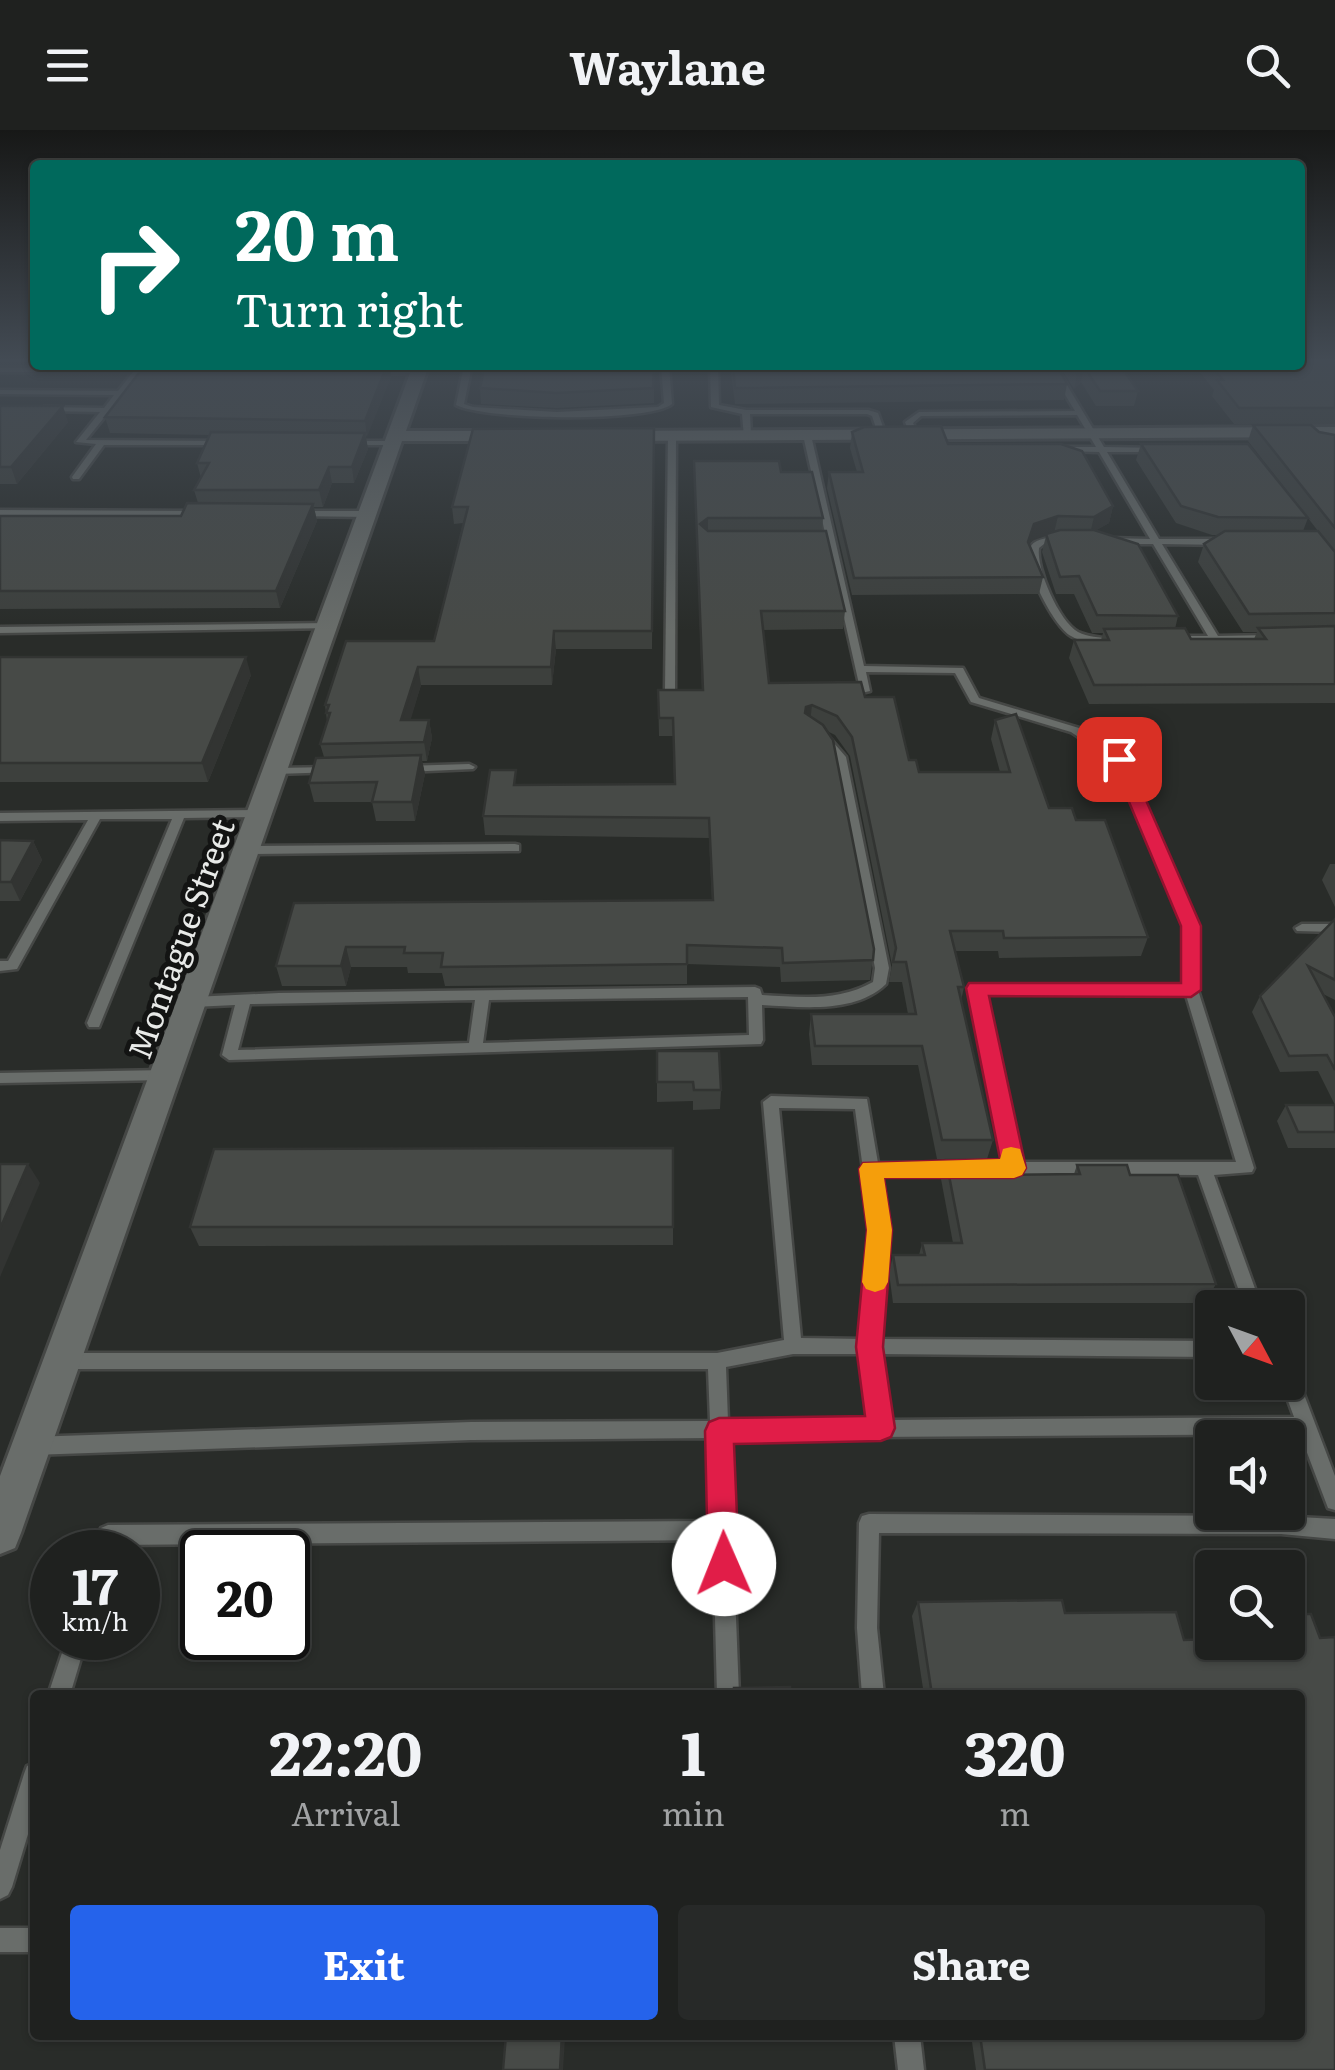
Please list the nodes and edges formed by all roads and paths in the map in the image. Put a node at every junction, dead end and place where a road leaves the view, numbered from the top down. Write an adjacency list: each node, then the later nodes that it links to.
1 (1102, 449): 15 (lane)
2 (96, 450): 8 (lane)
3 (393, 450): 12 (street, Montague Street)
4 (672, 450): 26 (lane)
5 (810, 450): 17 (lane)
6 (1140, 450): 7 (lane)
7 (1173, 450)
8 (76, 476)
9 (0, 513): 10 (lane)
10 (213, 514)
11 (290, 514): 12 (lane)
12 (369, 514): 19 (street, Montague Street)
13 (1070, 540): 24 (lane)
14 (1104, 540): 15 (lane)
15 (1154, 541): 18 (lane); 21 (lane)
16 (814, 542): 17 (lane)
17 (832, 542): 25 (lane)
18 (1244, 542)
19 (329, 626): 20 (lane); 32 (street, Montague Street)
20 (0, 630)
21 (1214, 638): 22 (lane); 23 (lane)
22 (1283, 638)
23 (1154, 639)
24 (1115, 640)
25 (860, 669): 27 (lane); 42 (lane)
26 (670, 690)
27 (865, 691)
28 (811, 730): 45 (lane)
29 (469, 768): 30 (lane)
30 (392, 769)
31 (354, 770): 32 (lane)
32 (276, 772): 33 (street, Montague Street)
33 (260, 814): 34 (lane); 38 (street, Montague Street)
34 (179, 815): 35 (lane); 47 (lane)
35 (96, 816): 36 (lane); 41 (lane)
36 (0, 817)
37 (515, 848): 38 (lane)
38 (248, 850): 46 (street, Montague Street)
39 (1302, 928): 40 (lane)
40 (1335, 928)
41 (0, 966)
42 (1191, 990): 53 (lane); 53 (lane)
43 (484, 995): 44 (lane); 45 (lane); 48 (lane)
44 (244, 999): 46 (lane); 48 (lane)
45 (754, 1000): 48 (lane)
46 (193, 1002): 49 (street, Montague Street)
47 (94, 1023)
48 (475, 1049)
49 (166, 1075): 50 (lane); 58 (street, Montague Street)
50 (0, 1078)
51 (978, 1168): 52 (lane)
52 (871, 1169): 55 (lane); 56 (lane)
53 (1204, 1169): 54 (lane)
54 (1248, 1290)
55 (793, 1346): 56 (lane); 59 (lane)
56 (870, 1347): 57 (lane); 62 (lane)
57 (1195, 1349)
58 (62, 1361): 59 (lane); 64 (street, Montague Street)
59 (716, 1361): 63 (lane)
60 (1298, 1400): 61 (lane)
61 (1307, 1424): 62 (lane); 65 (lane)
62 (881, 1428): 63 (lane)
63 (719, 1431): 64 (lane); 67 (lane)
64 (32, 1446): 68 (street, Montague Street)
65 (1335, 1502)
66 (1335, 1529): 73 (lane)
67 (723, 1530): 69 (lane); 72 (lane)
68 (0, 1533)
69 (160, 1535)
70 (70, 1660): 71 (lane)
71 (61, 1690)
72 (728, 1690)
73 (873, 1690)
74 (30, 1790): 75 (lane)
75 (0, 1887)
76 (0, 1940): 77 (lane)
77 (30, 1940)
78 (908, 2040): 79 (lane)
79 (911, 2070)

